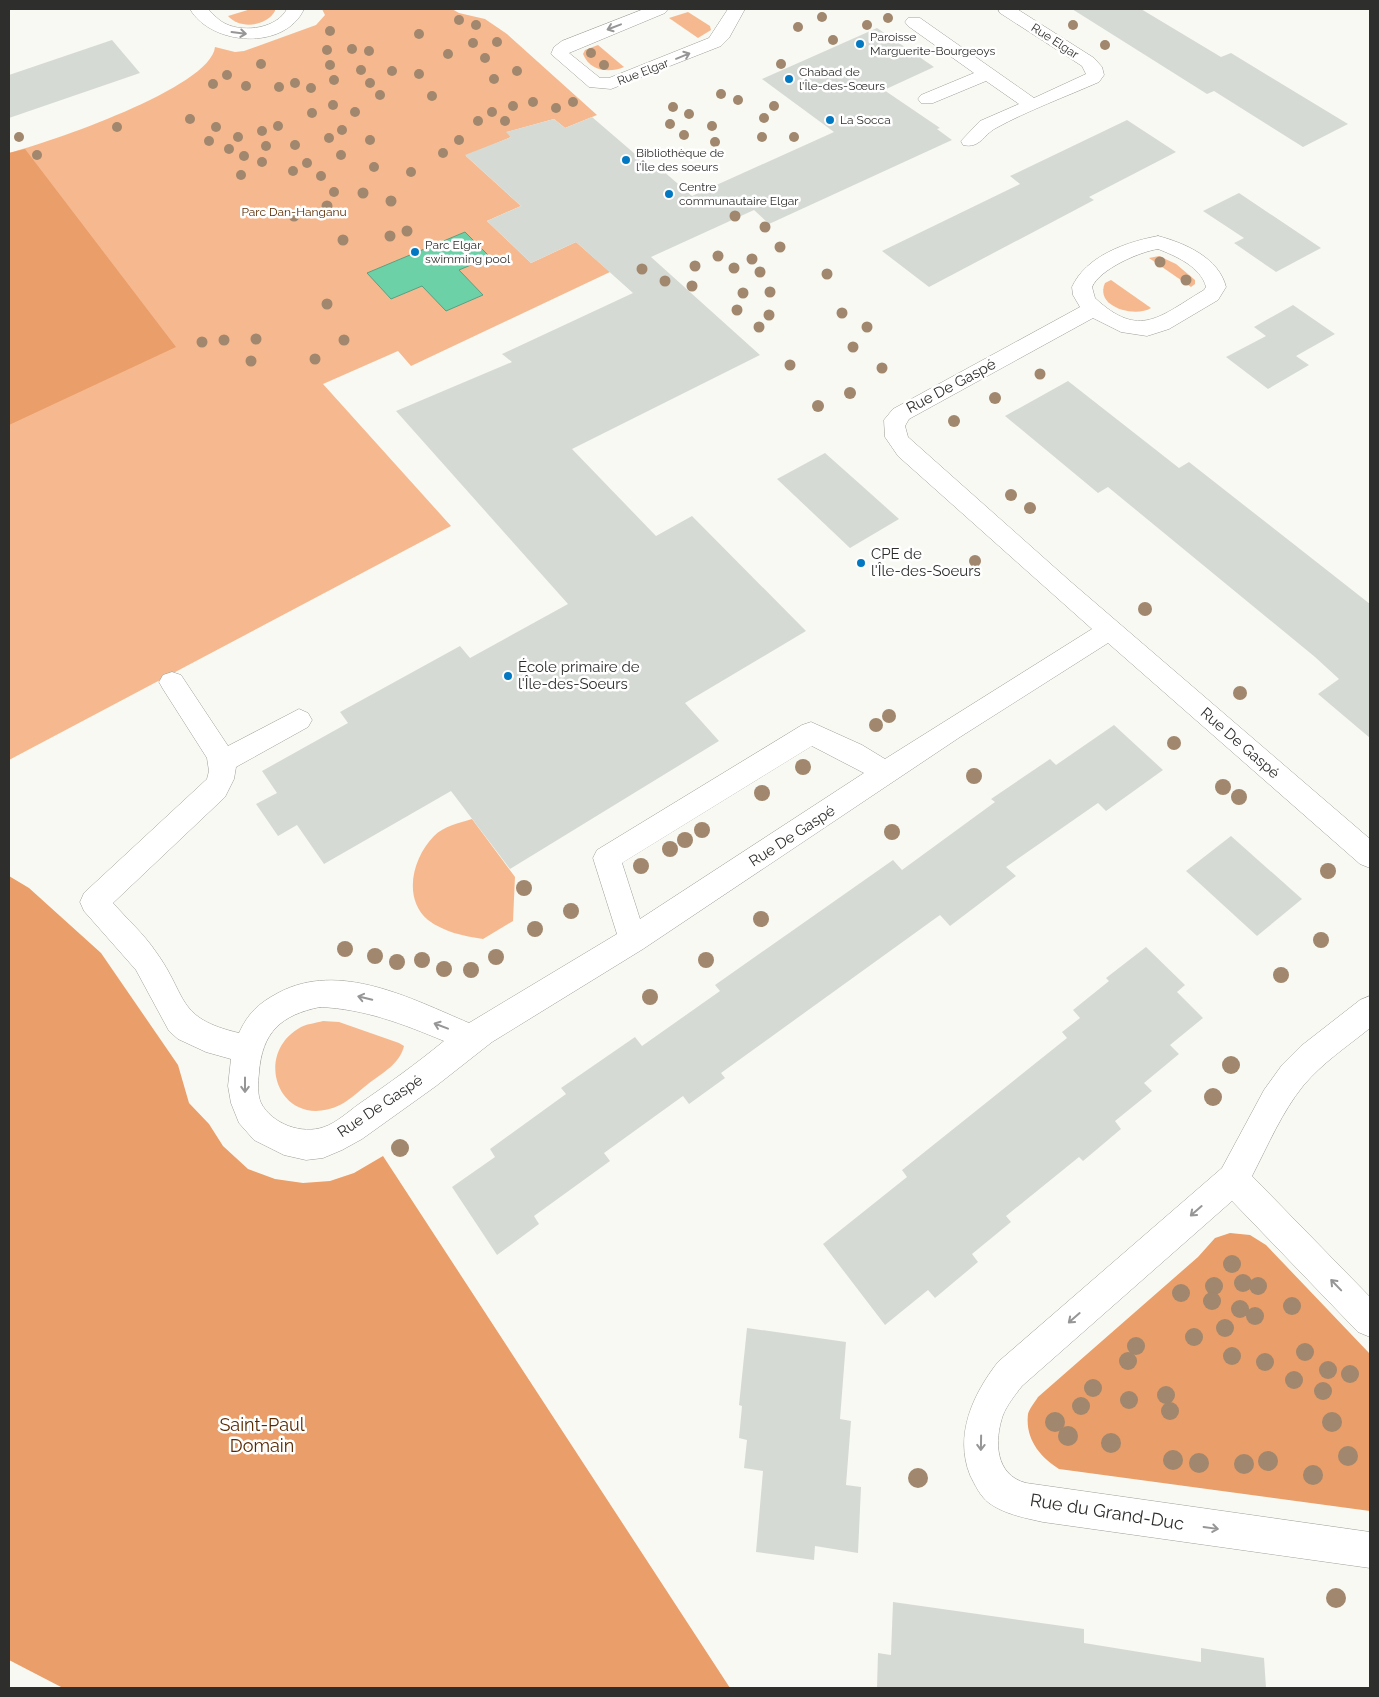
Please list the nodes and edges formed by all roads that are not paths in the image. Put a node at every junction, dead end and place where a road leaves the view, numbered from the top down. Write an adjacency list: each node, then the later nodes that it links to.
1 (198, 9): 2 (street, one-way to 2)
2 (295, 9)
3 (659, 9): 4 (street, Rue Elgar, one-way to 4)
4 (736, 9)
5 (1006, 9): 9 (street, Rue Elgar)
6 (914, 22): 7 (street)
7 (986, 74): 8 (street); 9 (street)
8 (927, 99)
9 (1032, 105): 10 (street)
10 (970, 141)
11 (1094, 309): 11 (street); 12 (street, Rue De Gaspé)
12 (1110, 630): 16 (street, Rue De Gaspé); 17 (street, Rue De Gaspé)
13 (172, 682): 15 (street)
14 (299, 720): 15 (street)
15 (222, 762): 21 (street)
16 (887, 774): 18 (street, Rue De Gaspé); 18 (street)
17 (1370, 856)
18 (632, 940): 20 (street, Rue De Gaspé)
19 (1370, 1010): 22 (street, Rue du Grand-Duc)
20 (471, 1038): 21 (street, Rue De Gaspé, one-way to 21); 21 (street, Rue De Gaspé, one-way to 20)
21 (247, 1049)
22 (1233, 1179): 23 (street, one-way to 22); 24 (street, Rue du Grand-Duc, one-way to 24)
23 (1370, 1320)
24 (1370, 1550)

